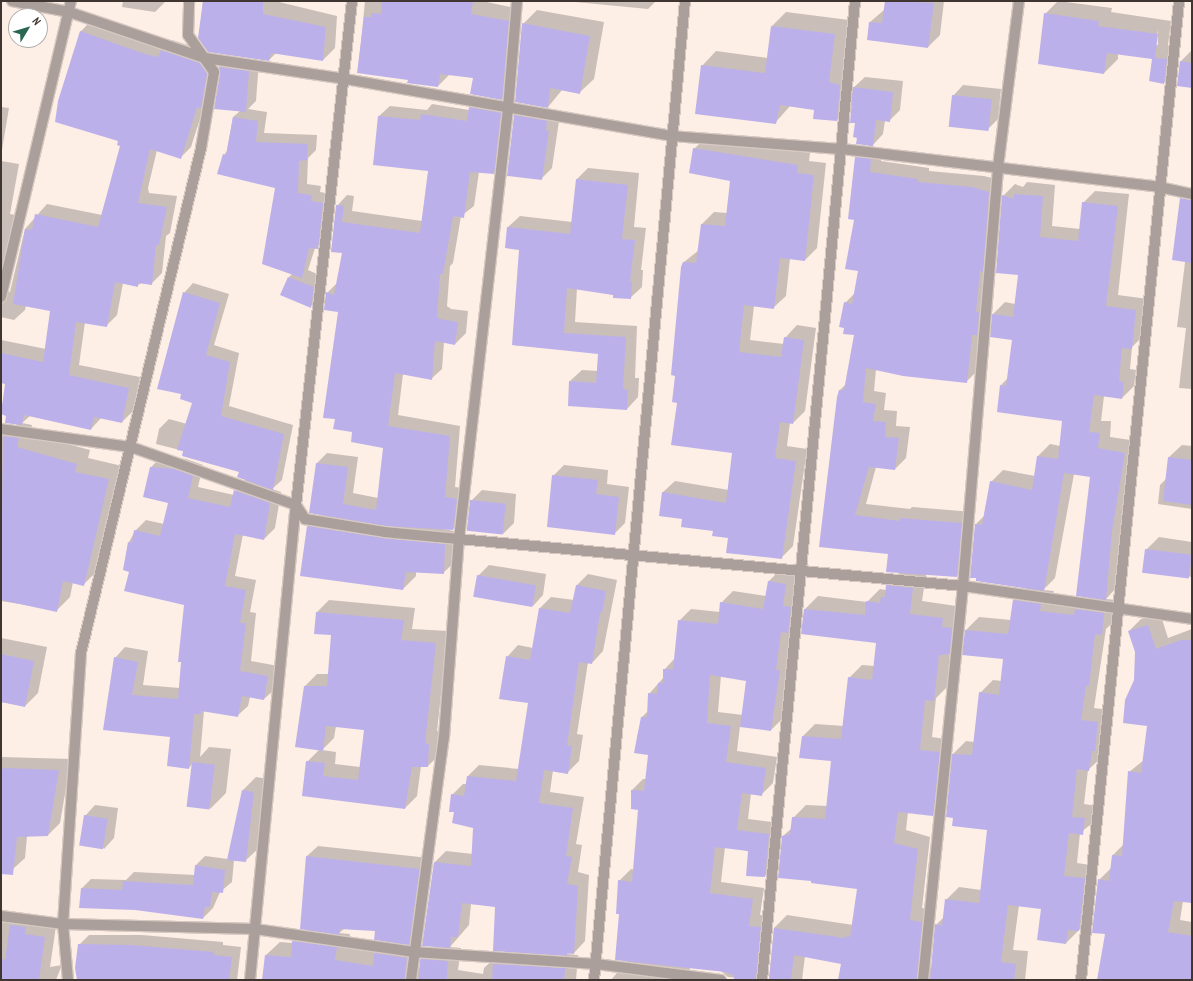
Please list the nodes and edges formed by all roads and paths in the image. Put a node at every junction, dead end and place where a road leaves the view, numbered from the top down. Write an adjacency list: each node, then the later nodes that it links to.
1 (12, 1): 10 (street)
2 (71, 1): 10 (street)
3 (189, 1): 11 (street)
4 (352, 1): 12 (street)
5 (517, 1): 13 (street)
6 (685, 1): 14 (street)
7 (855, 1): 15 (street)
8 (1019, 1): 16 (street)
9 (1179, 1): 17 (street)
10 (69, 12): 11 (street); 19 (street)
11 (205, 58): 12 (street); 21 (street)
12 (345, 79): 13 (street); 22 (street)
13 (508, 108): 14 (street); 23 (street)
14 (672, 136): 15 (street); 24 (street)
15 (842, 149): 16 (street); 25 (street)
16 (998, 167): 17 (street); 26 (street)
17 (1159, 187): 18 (street); 27 (street)
18 (1192, 194)
19 (1, 297)
20 (1, 429): 21 (street)
21 (131, 447): 22 (street); 30 (street)
22 (296, 505): 23 (street); 31 (street)
23 (459, 539): 24 (street); 32 (street)
24 (634, 556): 25 (street); 33 (street)
25 (801, 570): 26 (street); 39 (street)
26 (963, 586): 27 (street); 40 (street)
27 (1119, 609): 28 (street); 41 (street)
28 (1192, 619)
29 (1, 916): 30 (street)
30 (63, 924): 31 (street); 34 (street)
31 (255, 929): 32 (street); 35 (street)
32 (414, 952): 33 (street); 36 (street)
33 (596, 964): 37 (street); 38 (street)
34 (68, 980)
35 (250, 980)
36 (411, 980)
37 (594, 980)
38 (721, 980)
39 (762, 980)
40 (923, 980)
41 (1081, 980)

